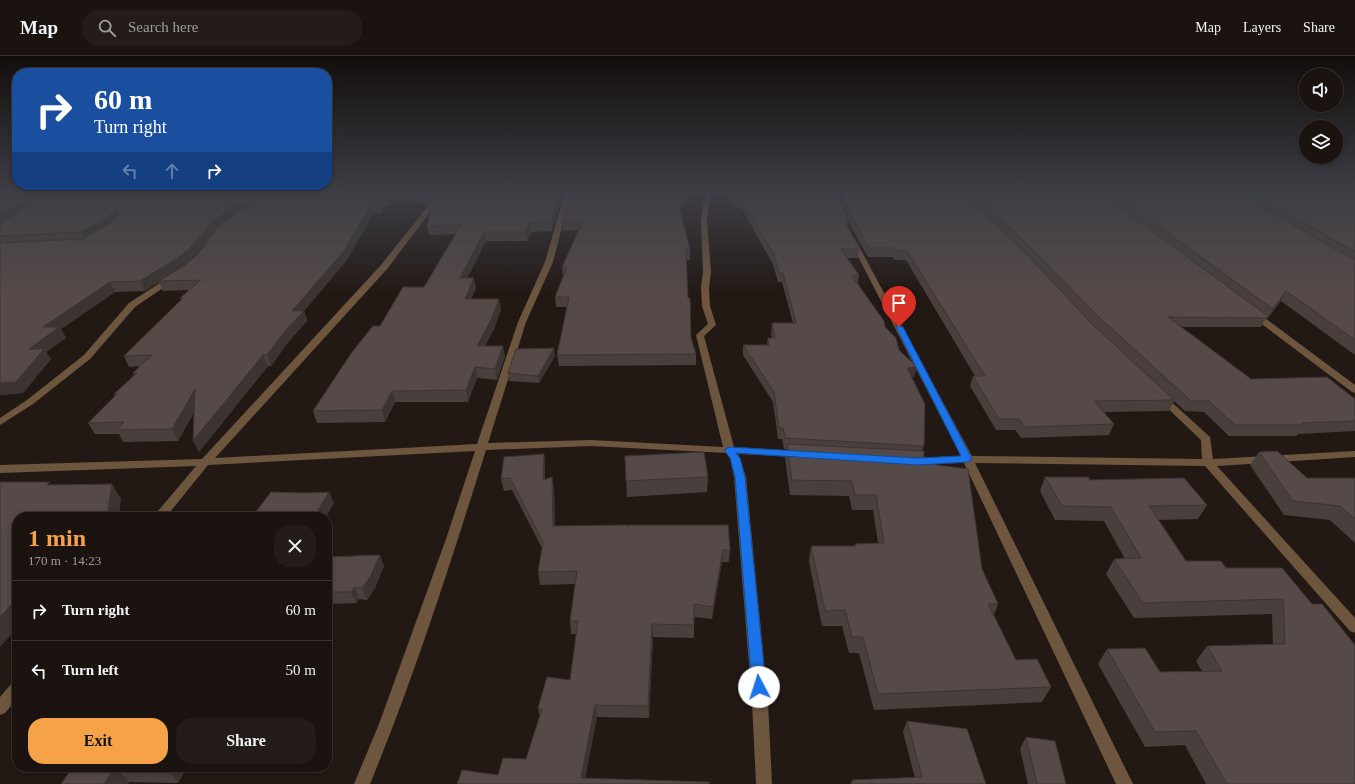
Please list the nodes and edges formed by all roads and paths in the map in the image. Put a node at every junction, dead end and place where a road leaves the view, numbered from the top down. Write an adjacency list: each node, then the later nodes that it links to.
1 (416, 226): 16 (street)
2 (559, 226): 10 (street)
3 (704, 226): 11 (street)
4 (846, 226): 14 (street)
5 (179, 274): 9 (street)
6 (1248, 310): 8 (street)
7 (1154, 390): 17 (street)
8 (1355, 390)
9 (0, 422)
10 (481, 447): 11 (street); 16 (street); 23 (street)
11 (729, 450): 12 (street); 24 (street)
12 (809, 454)
13 (1355, 454): 17 (street)
14 (968, 459): 15 (street); 17 (street); 25 (street)
15 (903, 460)
16 (205, 462): 18 (street); 19 (street)
17 (1208, 463): 20 (street)
18 (0, 469)
19 (163, 512)
20 (1355, 627)
21 (12, 694): 22 (street)
22 (0, 708)
23 (362, 784)
24 (764, 784)
25 (1125, 784)

